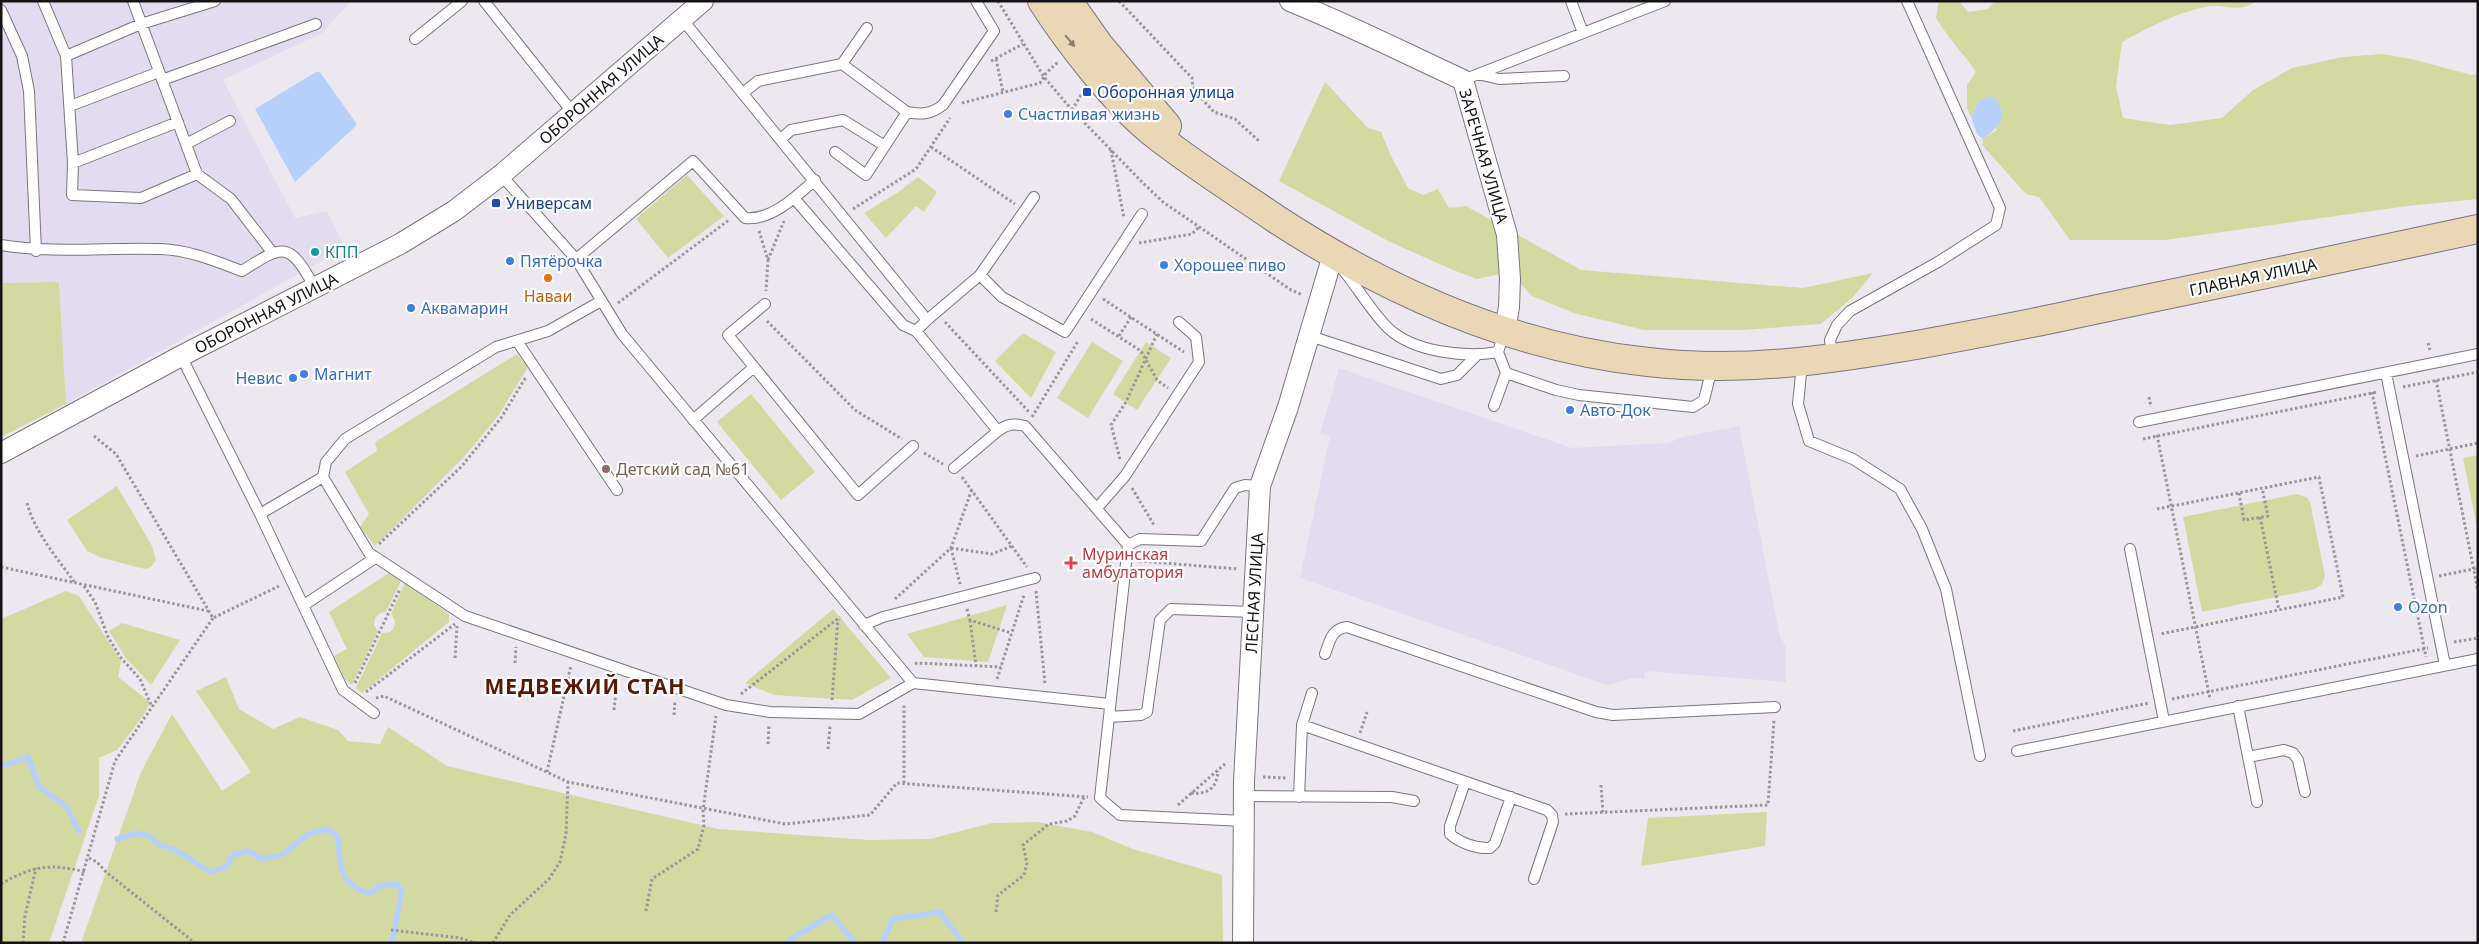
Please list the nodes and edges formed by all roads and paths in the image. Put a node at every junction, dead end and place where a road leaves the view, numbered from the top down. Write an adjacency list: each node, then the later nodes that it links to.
1 (133, 1): 18 (lane)
2 (215, 1): 18 (lane)
3 (462, 1): 22 (lane)
4 (484, 1): 41 (lane)
5 (704, 1): 17 (street, ОБОРОННАЯ УЛИЦА)
6 (976, 1): 40 (lane)
7 (998, 1): 23 (path)
8 (1042, 1): 51 (main road, ГЛАВНАЯ УЛИЦА, one-way to 51)
9 (1068, 1): 51 (main road)
10 (1119, 1): 45 (path)
11 (1290, 1): 32 (street, ЗАРЕЧНАЯ УЛИЦА)
12 (1571, 1): 21 (lane)
13 (1665, 1): 21 (lane)
14 (1907, 1): 97 (lane)
15 (46, 2): 24 (lane)
16 (1, 10): 67 (lane)
17 (682, 19): 35 (lane); 41 (street, ОБОРОННАЯ УЛИЦА)
18 (141, 24): 24 (lane); 29 (lane)
19 (316, 24): 29 (lane)
20 (867, 28): 28 (lane)
21 (1583, 33): 32 (lane)
22 (415, 39)
23 (1023, 44): 25 (path); 31 (path)
24 (66, 56): 37 (lane)
25 (996, 59): 27 (path); 34 (path)
26 (1059, 62): 31 (path)
27 (987, 63)
28 (842, 64): 35 (lane); 40 (lane)
29 (160, 76): 37 (lane); 43 (lane)
30 (1564, 76): 32 (lane)
31 (1044, 77): 34 (path); 38 (path)
32 (1470, 77): 92 (street, ЗАРЕЧНАЯ УЛИЦА)
33 (1083, 91): 38 (path)
34 (1004, 92): 36 (path)
35 (743, 93): 44 (lane)
36 (965, 95)
37 (70, 106): 52 (lane)
38 (1072, 110): 49 (path)
39 (955, 111): 48 (path)
40 (907, 112): 47 (lane)
41 (573, 113): 54 (street, ОБОРОННАЯ УЛИЦА)
42 (230, 121): 46 (lane)
43 (178, 122): 46 (lane); 52 (lane)
44 (781, 139): 47 (lane); 55 (lane)
45 (1260, 142)
46 (186, 144): 53 (lane)
47 (885, 146): 50 (lane)
48 (931, 147): 58 (path); 59 (path)
49 (1111, 150): 63 (path); 65 (path)
50 (835, 152)
51 (1190, 160): 69 (main road, ГЛАВНАЯ УЛИЦА)
52 (73, 163): 53 (lane)
53 (197, 174): 68 (lane)
54 (501, 175): 70 (lane); 73 (street, ОБОРОННАЯ УЛИЦА)
55 (815, 180): 57 (lane); 84 (lane)
56 (1034, 196): 59 (lane)
57 (794, 198): 62 (lane); 71 (path); 87 (lane)
58 (852, 210)
59 (1025, 210): 72 (lane)
60 (739, 213): 62 (lane); 70 (lane); 80 (path)
61 (1142, 214): 65 (lane)
62 (755, 219): 71 (path)
63 (1199, 227): 65 (path); 77 (path)
64 (2478, 229): 97 (main road, ГЛАВНАЯ УЛИЦА)
65 (1131, 240): 72 (lane)
66 (1, 245): 67 (lane)
67 (36, 251): 68 (lane)
68 (272, 252): 73 (lane)
69 (1332, 255): 77 (street, ЛЕСНАЯ УЛИЦА); 92 (main road, ГЛАВНАЯ УЛИЦА); 95 (lane)
70 (576, 259): 76 (lane)
71 (768, 260): 79 (path)
72 (980, 275): 84 (lane)
73 (315, 288): 96 (street, ОБОРОННАЯ УЛИЦА)
74 (1107, 291): 75 (path)
75 (1103, 299): 78 (path); 82 (path)
76 (601, 301): 80 (lane); 91 (lane)
77 (1320, 303): 90 (street, ЛЕСНАЯ УЛИЦА)
78 (1099, 306)
79 (761, 307): 102 (lane); 123 (path)
80 (607, 311): 115 (lane)
81 (1095, 312): 83 (path)
82 (1131, 317): 89 (path); 98 (path)
83 (1091, 319): 86 (path); 89 (path)
84 (928, 320): 87 (lane)
85 (1179, 322): 98 (lane)
86 (1086, 327)
87 (916, 331): 118 (lane)
88 (1081, 335): 117 (path)
89 (1119, 336): 111 (path)
90 (1310, 336): 95 (lane); 130 (street, ЛЕСНАЯ УЛИЦА)
91 (517, 341): 100 (lane); 129 (lane)
92 (1501, 341): 95 (lane); 103 (main road, ГЛАВНАЯ УЛИЦА); 105 (lane)
93 (2428, 342): 101 (path)
94 (2478, 354): 101 (lane)
95 (1477, 355)
96 (181, 356): 125 (street, ОБОРОННАЯ УЛИЦА); 139 (lane)
97 (1832, 360): 99 (main road, ГЛАВНАЯ УЛИЦА)
98 (1199, 362): 111 (lane)
99 (1803, 363): 103 (main road, ГЛАВНАЯ УЛИЦА); 212 (lane)
100 (534, 364): 133 (lane); 145 (path)
101 (2432, 364): 106 (lane); 108 (path)
102 (754, 366): 115 (lane); 123 (lane)
103 (1712, 367): 105 (lane)
104 (2478, 372): 108 (path)
105 (1506, 373): 113 (lane)
106 (2386, 373): 107 (lane); 109 (lane)
107 (2370, 376): 110 (path); 114 (lane)
108 (2436, 380): 109 (path); 124 (path)
109 (2390, 390): 110 (path); 126 (lane)
110 (2373, 393): 120 (path); 127 (path)
111 (1178, 394): 137 (lane)
112 (2150, 398): 114 (path)
113 (1494, 406)
114 (2154, 419): 116 (lane); 120 (path)
115 (693, 420): 160 (lane)
116 (2139, 422)
117 (1025, 426): 118 (lane); 137 (lane)
118 (998, 431): 128 (lane)
119 (94, 436): 162 (path)
120 (2157, 436): 121 (path); 136 (path)
121 (2142, 439)
122 (2478, 443): 124 (path)
123 (914, 446): 128 (path)
124 (2449, 449): 126 (path); 148 (path)
125 (1, 452)
126 (2403, 458): 127 (path); 151 (lane)
127 (2386, 462): 154 (path)
128 (954, 468): 131 (path)
129 (323, 477): 139 (lane); 145 (lane)
130 (1260, 486): 141 (lane); 163 (street, ЛЕСНАЯ УЛИЦА)
131 (972, 488): 142 (path); 143 (path)
132 (2262, 488): 134 (path); 140 (path); 161 (path)
133 (617, 490)
134 (2239, 493): 136 (path); 140 (path)
135 (28, 503): 155 (path)
136 (2171, 506): 138 (path); 169 (path)
137 (1097, 508): 141 (lane)
138 (2156, 509)
139 (260, 514): 153 (lane)
140 (2260, 517): 161 (path)
141 (1128, 545): 146 (lane)
142 (1012, 546): 143 (path); 152 (path)
143 (951, 548): 158 (path); 164 (path)
144 (2130, 550): 171 (lane)
145 (372, 556): 150 (lane); 159 (lane)
146 (1126, 560): 149 (path); 194 (lane)
147 (1, 567): 155 (path)
148 (2476, 568): 151 (path); 157 (path)
149 (1240, 569)
150 (405, 577): 175 (lane); 191 (path)
151 (2427, 578): 154 (path); 173 (lane)
152 (1032, 579): 158 (lane); 170 (path); 190 (path)
153 (292, 580): 159 (lane); 165 (path)
154 (2410, 582): 174 (path)
155 (75, 583): 156 (path)
156 (84, 585): 162 (path); 197 (path)
157 (2478, 591)
158 (963, 596): 164 (lane); 167 (path)
159 (304, 605): 191 (lane)
160 (851, 608): 166 (path); 168 (lane)
161 (2279, 610): 169 (path)
162 (208, 611): 165 (path)
163 (1253, 612): 204 (lane); 222 (street, ЛЕСНАЯ УЛИЦА)
164 (884, 617): 168 (lane)
165 (213, 618): 197 (path)
166 (838, 618): 193 (path); 203 (path)
167 (970, 620): 170 (path); 180 (path)
168 (864, 625): 184 (lane)
169 (2195, 627): 171 (path); 187 (path)
170 (1011, 633): 182 (path)
171 (2147, 637): 192 (lane)
172 (2478, 638): 173 (path)
173 (2440, 645): 174 (path); 179 (lane)
174 (2424, 648): 183 (path); 187 (path)
175 (574, 652): 181 (lane); 216 (path)
176 (1325, 654): 196 (lane)
177 (455, 658): 191 (path)
178 (2478, 659): 179 (lane)
179 (2444, 665): 183 (lane)
180 (976, 666): 182 (path); 184 (path)
181 (618, 667): 193 (lane); 198 (path)
182 (1001, 667): 186 (path)
183 (2428, 669): 195 (lane)
184 (904, 672): 185 (lane)
185 (912, 683): 186 (lane); 188 (lane)
186 (994, 691): 190 (lane)
187 (2208, 691): 192 (path); 201 (path)
188 (898, 692): 203 (lane); 220 (path)
189 (1312, 693): 206 (lane)
190 (1046, 697): 194 (lane)
191 (356, 700): 202 (lane); 216 (path)
192 (2160, 701): 205 (lane); 207 (path)
193 (722, 704): 199 (lane); 231 (path)
194 (1110, 704): 204 (lane)
195 (2238, 706): 201 (lane); 213 (lane)
196 (1775, 707): 232 (path)
197 (152, 708): 238 (path)
198 (614, 710)
199 (770, 712): 203 (lane); 208 (path)
200 (1367, 712): 209 (path)
201 (2212, 712): 205 (lane)
202 (374, 713)
203 (831, 714): 210 (path)
204 (1109, 717): 228 (lane)
205 (2164, 721): 211 (lane)
206 (1302, 725): 209 (lane); 217 (lane)
207 (2013, 730)
208 (768, 744)
209 (1357, 744): 219 (lane)
210 (828, 749)
211 (2017, 751)
212 (1980, 756)
213 (2248, 757): 223 (lane); 230 (lane)
214 (1232, 758): 215 (path)
215 (1218, 771): 224 (path); 224 (path)
216 (547, 772): 218 (path)
217 (1300, 779): 222 (path); 225 (lane)
218 (568, 782): 231 (path); 248 (path)
219 (1465, 782): 227 (lane); 227 (lane)
220 (904, 784): 226 (path); 231 (path)
221 (1602, 785): 232 (path)
222 (1244, 786): 225 (lane); 235 (street, ЛЕСНАЯ УЛИЦА)
223 (2305, 792)
224 (1191, 793): 234 (path)
225 (1299, 796): 229 (lane)
226 (1084, 797): 228 (path); 242 (path)
227 (1511, 797): 233 (lane)
228 (1100, 798): 234 (lane)
229 (1414, 801)
230 (2257, 802)
231 (703, 810): 241 (path)
232 (1603, 812): 233 (path)
233 (1552, 815): 239 (lane)
234 (1164, 817): 235 (lane)
235 (1244, 821): 249 (street, ЛЕСНАЯ УЛИЦА)
236 (89, 858): 246 (path)
237 (36, 867): 238 (path); 240 (path); 244 (path)
238 (85, 872): 245 (path)
239 (1534, 879)
240 (1, 884)
241 (646, 911)
242 (996, 912)
243 (391, 930): 247 (path)
244 (22, 943)
245 (63, 943)
246 (195, 943)
247 (476, 943)
248 (493, 943)
249 (1243, 943)

